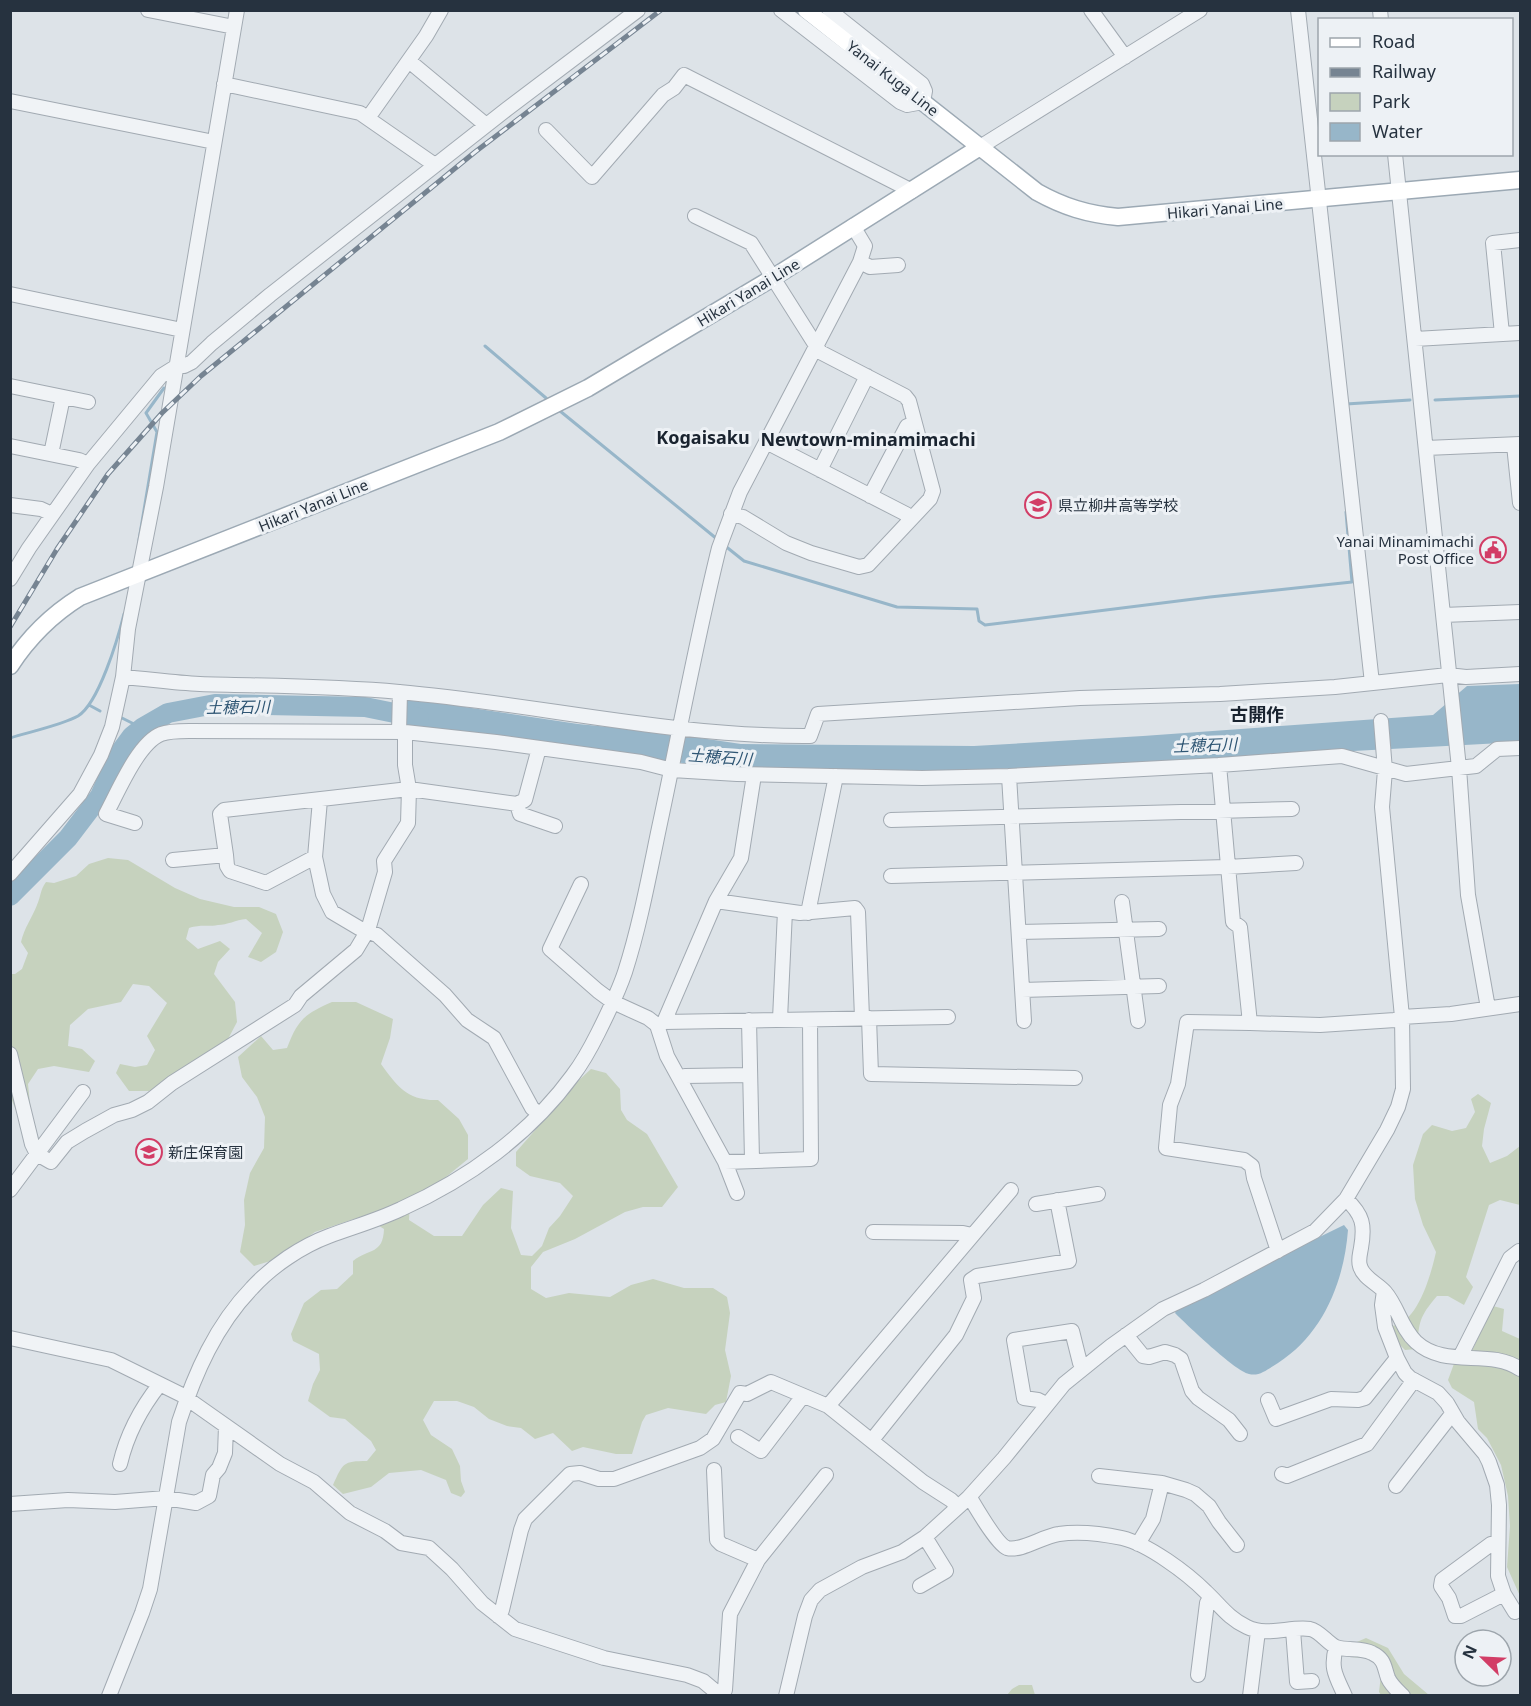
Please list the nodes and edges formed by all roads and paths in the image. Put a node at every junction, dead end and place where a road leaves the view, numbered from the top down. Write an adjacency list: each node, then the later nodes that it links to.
1 (148, 10): 10 (street)
2 (237, 10): 10 (street)
3 (441, 10): 12 (street)
4 (638, 10): 17 (street)
5 (781, 10): 15 (street)
6 (1091, 10): 11 (street)
7 (1200, 10): 11 (street)
8 (1298, 10): 26 (street)
9 (818, 14): 15 (main road, Yanai Kuga Line)
10 (234, 27): 13 (street)
11 (1125, 57): 20 (street)
12 (409, 61): 16 (street); 17 (street)
13 (224, 84): 16 (street); 19 (street)
14 (10, 101): 19 (street)
15 (923, 102): 20 (main road, Yanai Kuga Line)
16 (368, 118): 22 (street)
17 (486, 125): 22 (street)
18 (546, 130): 24 (street)
19 (214, 142): 34 (street)
20 (980, 147): 24 (main road, Hikari Yanai Line); 26 (main road, Hikari Yanai Line)
21 (1395, 156): 25 (street)
22 (435, 165): 39 (street)
23 (1521, 180): 25 (main road, Hikari Yanai Line)
24 (912, 191): 28 (main road, Hikari Yanai Line)
25 (1399, 191): 26 (main road, Hikari Yanai Line); 37 (street)
26 (1319, 199): 66 (street)
27 (695, 216): 32 (street)
28 (854, 226): 30 (street); 32 (main road, Hikari Yanai Line)
29 (1521, 240): 36 (street)
30 (860, 262): 31 (street); 38 (street)
31 (898, 265)
32 (774, 277): 38 (street); 58 (main road, Hikari Yanai Line)
33 (10, 294): 34 (street)
34 (182, 330): 39 (street)
35 (1521, 333): 36 (street)
36 (1502, 334): 37 (street)
37 (1415, 339): 48 (street)
38 (816, 345): 40 (street); 45 (street)
39 (177, 366): 50 (street); 58 (street)
40 (867, 376): 44 (street); 51 (street)
41 (10, 386): 42 (street)
42 (63, 397): 43 (street); 49 (street)
43 (88, 402)
44 (915, 424): 52 (street); 57 (street)
45 (766, 442): 51 (street); 56 (street)
46 (1517, 445): 48 (street); 53 (street)
47 (10, 446): 49 (street)
48 (1426, 448): 61 (street)
49 (51, 454): 50 (street)
50 (88, 464): 55 (street)
51 (820, 470): 52 (street)
52 (870, 496): 57 (street)
53 (1521, 504)
54 (10, 505): 55 (street)
55 (52, 514): 59 (street)
56 (731, 514): 57 (street); 69 (street)
57 (910, 519)
58 (133, 577): 62 (main road, Hikari Yanai Line); 65 (street)
59 (10, 579)
60 (1521, 612): 61 (street)
61 (1443, 615): 64 (street)
62 (10, 666)
63 (1521, 674): 64 (street)
64 (1448, 675): 66 (street); 75 (street)
65 (123, 677): 67 (street); 95 (street)
66 (1372, 683): 69 (street)
67 (400, 694): 69 (street); 70 (street)
68 (1381, 721): 76 (street)
69 (680, 730): 74 (street)
70 (401, 731): 71 (street); 80 (street); 87 (street)
71 (539, 748): 74 (street); 82 (street)
72 (1521, 748): 75 (street)
73 (1219, 765): 76 (street); 79 (street); 84 (street)
74 (672, 768): 77 (street); 109 (street)
75 (1459, 768): 76 (street); 111 (street)
76 (1386, 770): 113 (street)
77 (754, 775): 78 (street); 98 (street)
78 (836, 776): 79 (street); 101 (street)
79 (1009, 776): 85 (street)
80 (409, 789): 81 (street); 82 (street); 103 (street)
81 (320, 800): 89 (street); 90 (street)
82 (517, 804): 88 (street)
83 (1292, 809): 84 (street)
84 (1223, 812): 85 (street); 93 (street)
85 (1012, 816): 86 (street); 94 (street)
86 (891, 820)
87 (135, 823)
88 (555, 825)
89 (226, 855): 90 (street); 91 (street)
90 (315, 856): 103 (street)
91 (173, 860)
92 (1296, 863): 93 (street)
93 (1227, 867): 94 (street); 120 (street)
94 (1016, 872): 96 (street); 105 (street)
95 (10, 874)
96 (891, 876)
97 (581, 884): 109 (street)
98 (716, 900): 100 (street); 121 (street)
99 (1122, 902): 104 (street)
100 (785, 911): 101 (street); 115 (street)
101 (808, 913): 114 (street)
102 (1159, 929): 104 (street)
103 (368, 930): 127 (street); 128 (street)
104 (1126, 930): 105 (street); 107 (street)
105 (1019, 932): 108 (street)
106 (1159, 986): 107 (street)
107 (1134, 987): 108 (street); 119 (street)
108 (1022, 990): 118 (street)
109 (613, 1002): 121 (street); 127 (street)
110 (1521, 1004): 111 (street)
111 (1488, 1008): 113 (street)
112 (948, 1017): 114 (street)
113 (1402, 1017): 120 (street); 135 (street)
114 (866, 1018): 117 (street); 125 (street)
115 (780, 1019): 116 (street); 117 (street)
116 (749, 1020): 121 (street); 123 (street)
117 (810, 1020): 129 (street)
118 (1024, 1021)
119 (1138, 1021)
120 (1250, 1023): 140 (street)
121 (661, 1024): 124 (street)
122 (10, 1054): 128 (street)
123 (750, 1075): 124 (street); 129 (street)
124 (679, 1078): 130 (street)
125 (1075, 1078)
126 (83, 1092): 128 (street)
127 (539, 1114): 152 (street)
128 (37, 1154): 131 (street)
129 (752, 1160): 130 (street)
130 (725, 1161): 133 (street)
131 (10, 1190)
132 (1011, 1190): 139 (street)
133 (737, 1193)
134 (1098, 1194): 136 (street)
135 (1346, 1199): 140 (street); 142 (street)
136 (1057, 1200): 137 (street); 160 (street)
137 (1036, 1204)
138 (873, 1232): 139 (street)
139 (972, 1235): 155 (street)
140 (1278, 1251): 143 (street)
141 (1521, 1252): 145 (street)
142 (1384, 1291): 145 (street); 146 (street)
143 (1126, 1335): 147 (street); 158 (street)
144 (10, 1338): 150 (street)
145 (1460, 1357): 148 (street)
146 (1397, 1358): 149 (street); 153 (street)
147 (1084, 1367): 154 (street); 154 (street)
148 (1521, 1370)
149 (1414, 1380): 156 (street); 163 (street)
150 (160, 1384): 152 (street); 161 (street)
151 (803, 1396): 155 (street); 159 (street); 180 (street)
152 (186, 1398): 157 (street); 168 (street)
153 (1268, 1400)
154 (1046, 1404): 169 (street)
155 (828, 1406): 160 (street)
156 (1452, 1414): 167 (street); 173 (street)
157 (226, 1426): 168 (street); 180 (street)
158 (1240, 1434)
159 (738, 1437)
160 (872, 1440): 169 (street)
161 (120, 1464)
162 (714, 1470): 175 (street)
163 (1282, 1474)
164 (826, 1475): 175 (street)
165 (1099, 1476): 166 (street)
166 (1162, 1483): 172 (street); 174 (street)
167 (1396, 1486)
168 (166, 1498): 170 (street); 186 (street)
169 (963, 1503): 171 (street); 172 (street)
170 (10, 1504)
171 (925, 1537): 176 (street); 188 (street)
172 (1138, 1544): 178 (street)
173 (1498, 1544): 177 (street); 177 (street)
174 (1237, 1545)
175 (758, 1560): 187 (street)
176 (920, 1586)
177 (1504, 1594): 179 (street)
178 (1211, 1597): 182 (street); 184 (street)
179 (1515, 1612)
180 (498, 1616): 187 (street)
181 (1293, 1630): 182 (street); 183 (street); 185 (street)
182 (1258, 1631): 189 (street)
183 (1336, 1647): 190 (street); 191 (street)
184 (1198, 1675)
185 (1312, 1681)
186 (109, 1695)
187 (720, 1695)
188 (786, 1695)
189 (1250, 1695)
190 (1345, 1695)
191 (1403, 1695)

